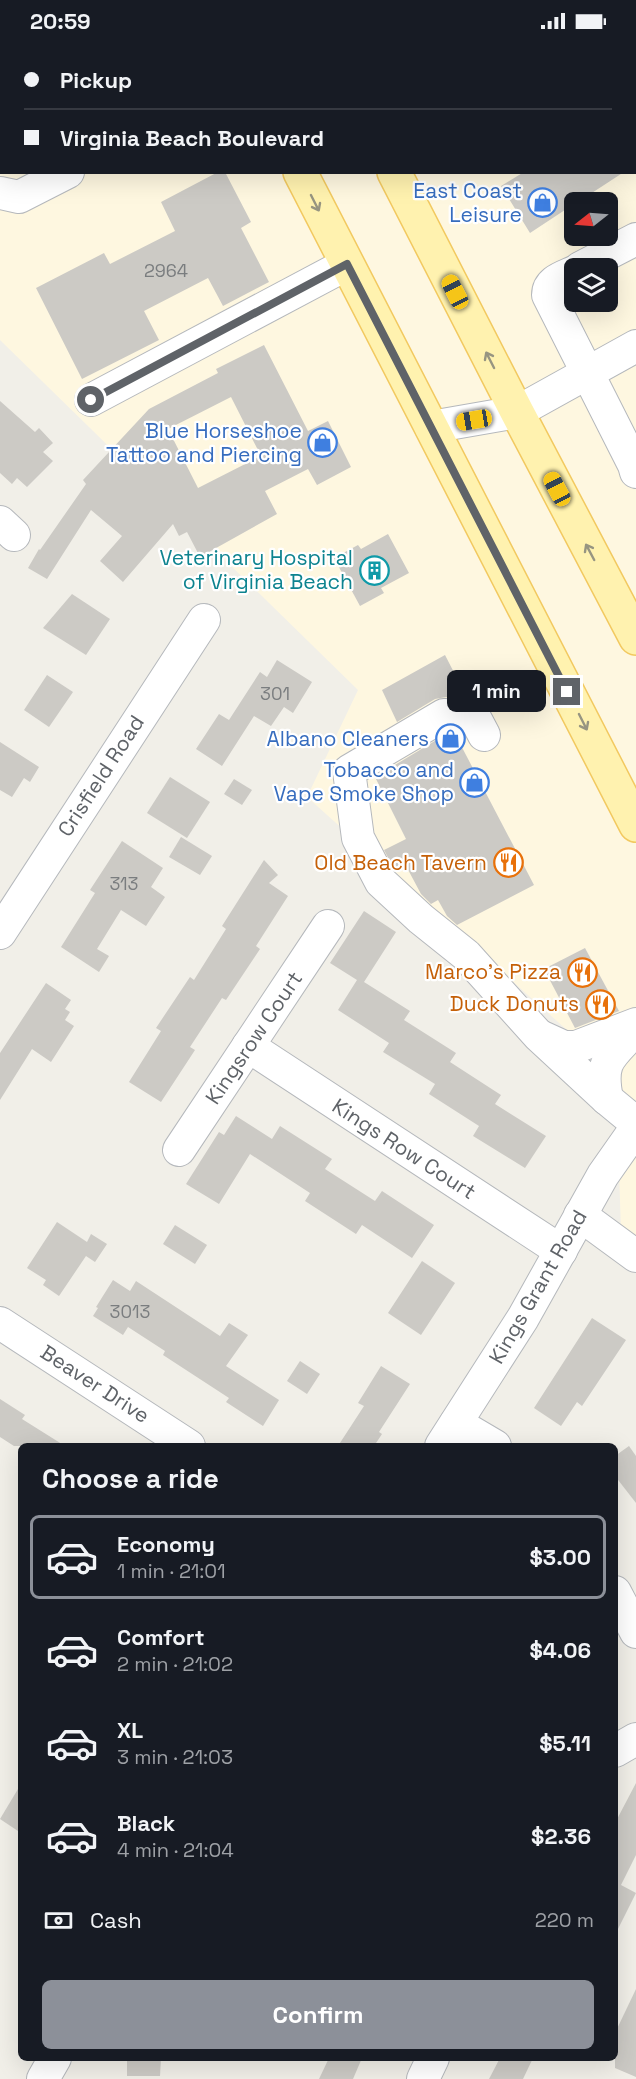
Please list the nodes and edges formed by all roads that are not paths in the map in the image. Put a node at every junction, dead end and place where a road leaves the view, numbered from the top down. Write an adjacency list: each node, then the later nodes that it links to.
1 (64, 174): 4 (street)
2 (301, 174): 7 (main road, one-way to 7)
3 (395, 174): 12 (main road, one-way to 3)
4 (0, 193)
5 (636, 239): 6 (street)
6 (599, 258)
7 (347, 264): 11 (street); 13 (main road)
8 (564, 277): 10 (street)
9 (636, 346): 10 (street)
10 (587, 374): 12 (street); 14 (street)
11 (91, 400)
12 (517, 412): 13 (street); 16 (main road, one-way to 12)
13 (431, 427): 18 (main road, one-way to 18)
14 (636, 472)
15 (204, 620): 20 (street, Crisfield Road)
16 (636, 638)
17 (484, 735): 22 (street)
18 (636, 825)
19 (328, 926): 23 (street, Kingsrow Court)
20 (0, 933)
21 (636, 1027): 22 (street); 24 (street)
22 (539, 1036): 24 (street)
23 (248, 1046): 27 (street, Kingsrow Court); 29 (street, Kings Row Court)
24 (607, 1099): 25 (street)
25 (636, 1123)
26 (636, 1128): 28 (street, Kings Grant Road)
27 (179, 1150)
28 (580, 1215): 29 (street, Kings Grant Road); 30 (street)
29 (561, 1251): 32 (street, Kings Grant Road)
30 (636, 1256)
31 (0, 1323): 33 (street, Beaver Drive)
32 (449, 1434): 34 (street)
33 (184, 1443)
34 (484, 1443)
35 (618, 1598): 36 (street)
36 (636, 1632)
37 (636, 1739): 38 (street)
38 (618, 1749)
39 (53, 2061): 41 (street)
40 (432, 2061): 42 (street)
41 (43, 2079)
42 (423, 2079)

